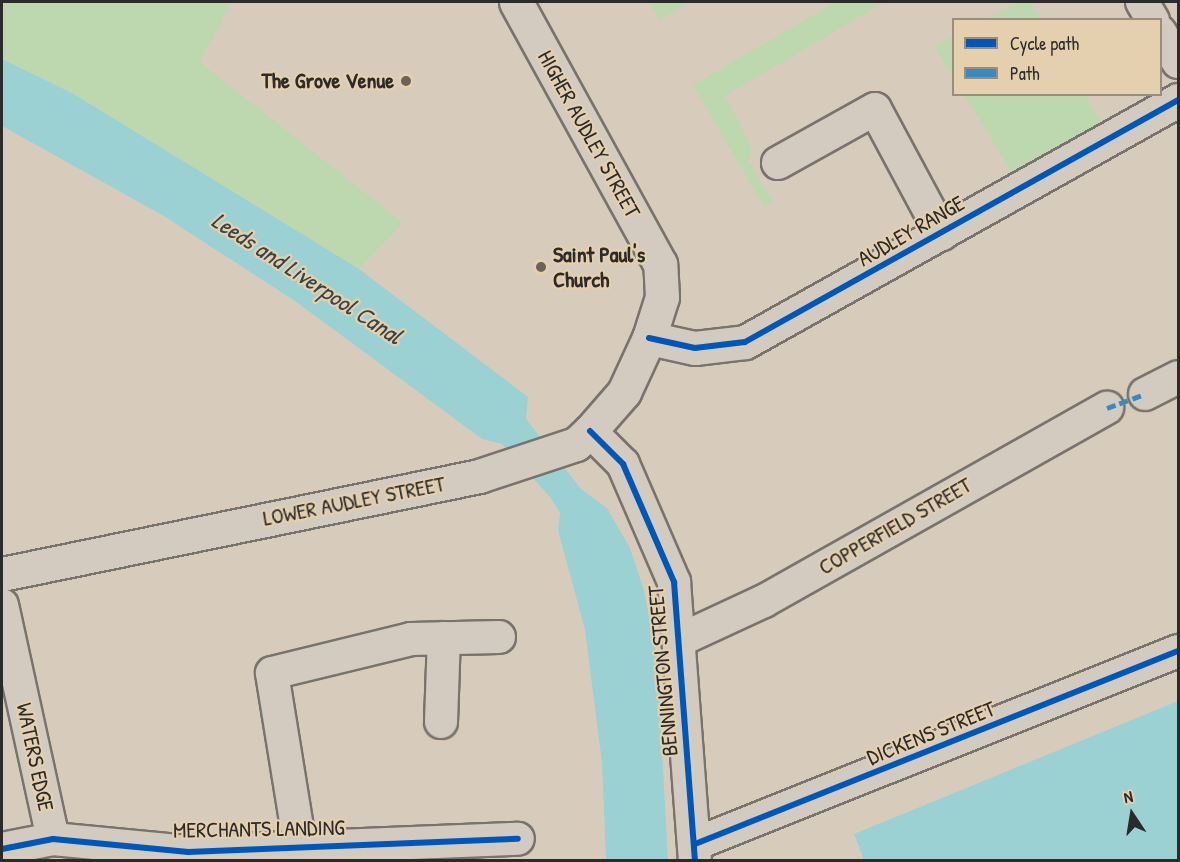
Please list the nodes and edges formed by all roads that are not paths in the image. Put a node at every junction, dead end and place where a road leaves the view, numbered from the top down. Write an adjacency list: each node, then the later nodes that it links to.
1 (516, 2): 9 (main road, HIGHER AUDLEY STREET)
2 (1142, 2): 3 (street)
3 (1152, 18)
4 (1162, 34): 5 (street)
5 (1179, 62)
6 (1179, 100): 8 (main road, AUDLEY RANGE)
7 (778, 164): 8 (street)
8 (942, 234): 9 (main road, AUDLEY RANGE)
9 (649, 338): 13 (main road)
10 (1179, 377): 11 (street)
11 (1145, 394)
12 (1107, 408): 18 (street, COPPERFIELD STREET)
13 (583, 438): 14 (main road, LOWER AUDLEY STREET); 18 (street, BENNINGTON STREET)
14 (2, 574)
15 (2, 605): 21 (street, WATERS EDGE)
16 (499, 637): 17 (street)
17 (444, 638): 20 (street); 23 (street)
18 (682, 639): 26 (street, BENNINGTON STREET)
19 (1179, 651): 26 (street, DICKENS STREET)
20 (441, 722)
21 (53, 839): 24 (street, MERCHANTS LANDING); 27 (street, MERCHANTS LANDING)
22 (518, 839): 25 (street, MERCHANTS LANDING)
23 (300, 846): 25 (street, MERCHANTS LANDING); 27 (street, MERCHANTS LANDING)
24 (2, 849)
25 (438, 852)
26 (695, 852)
27 (188, 856)

